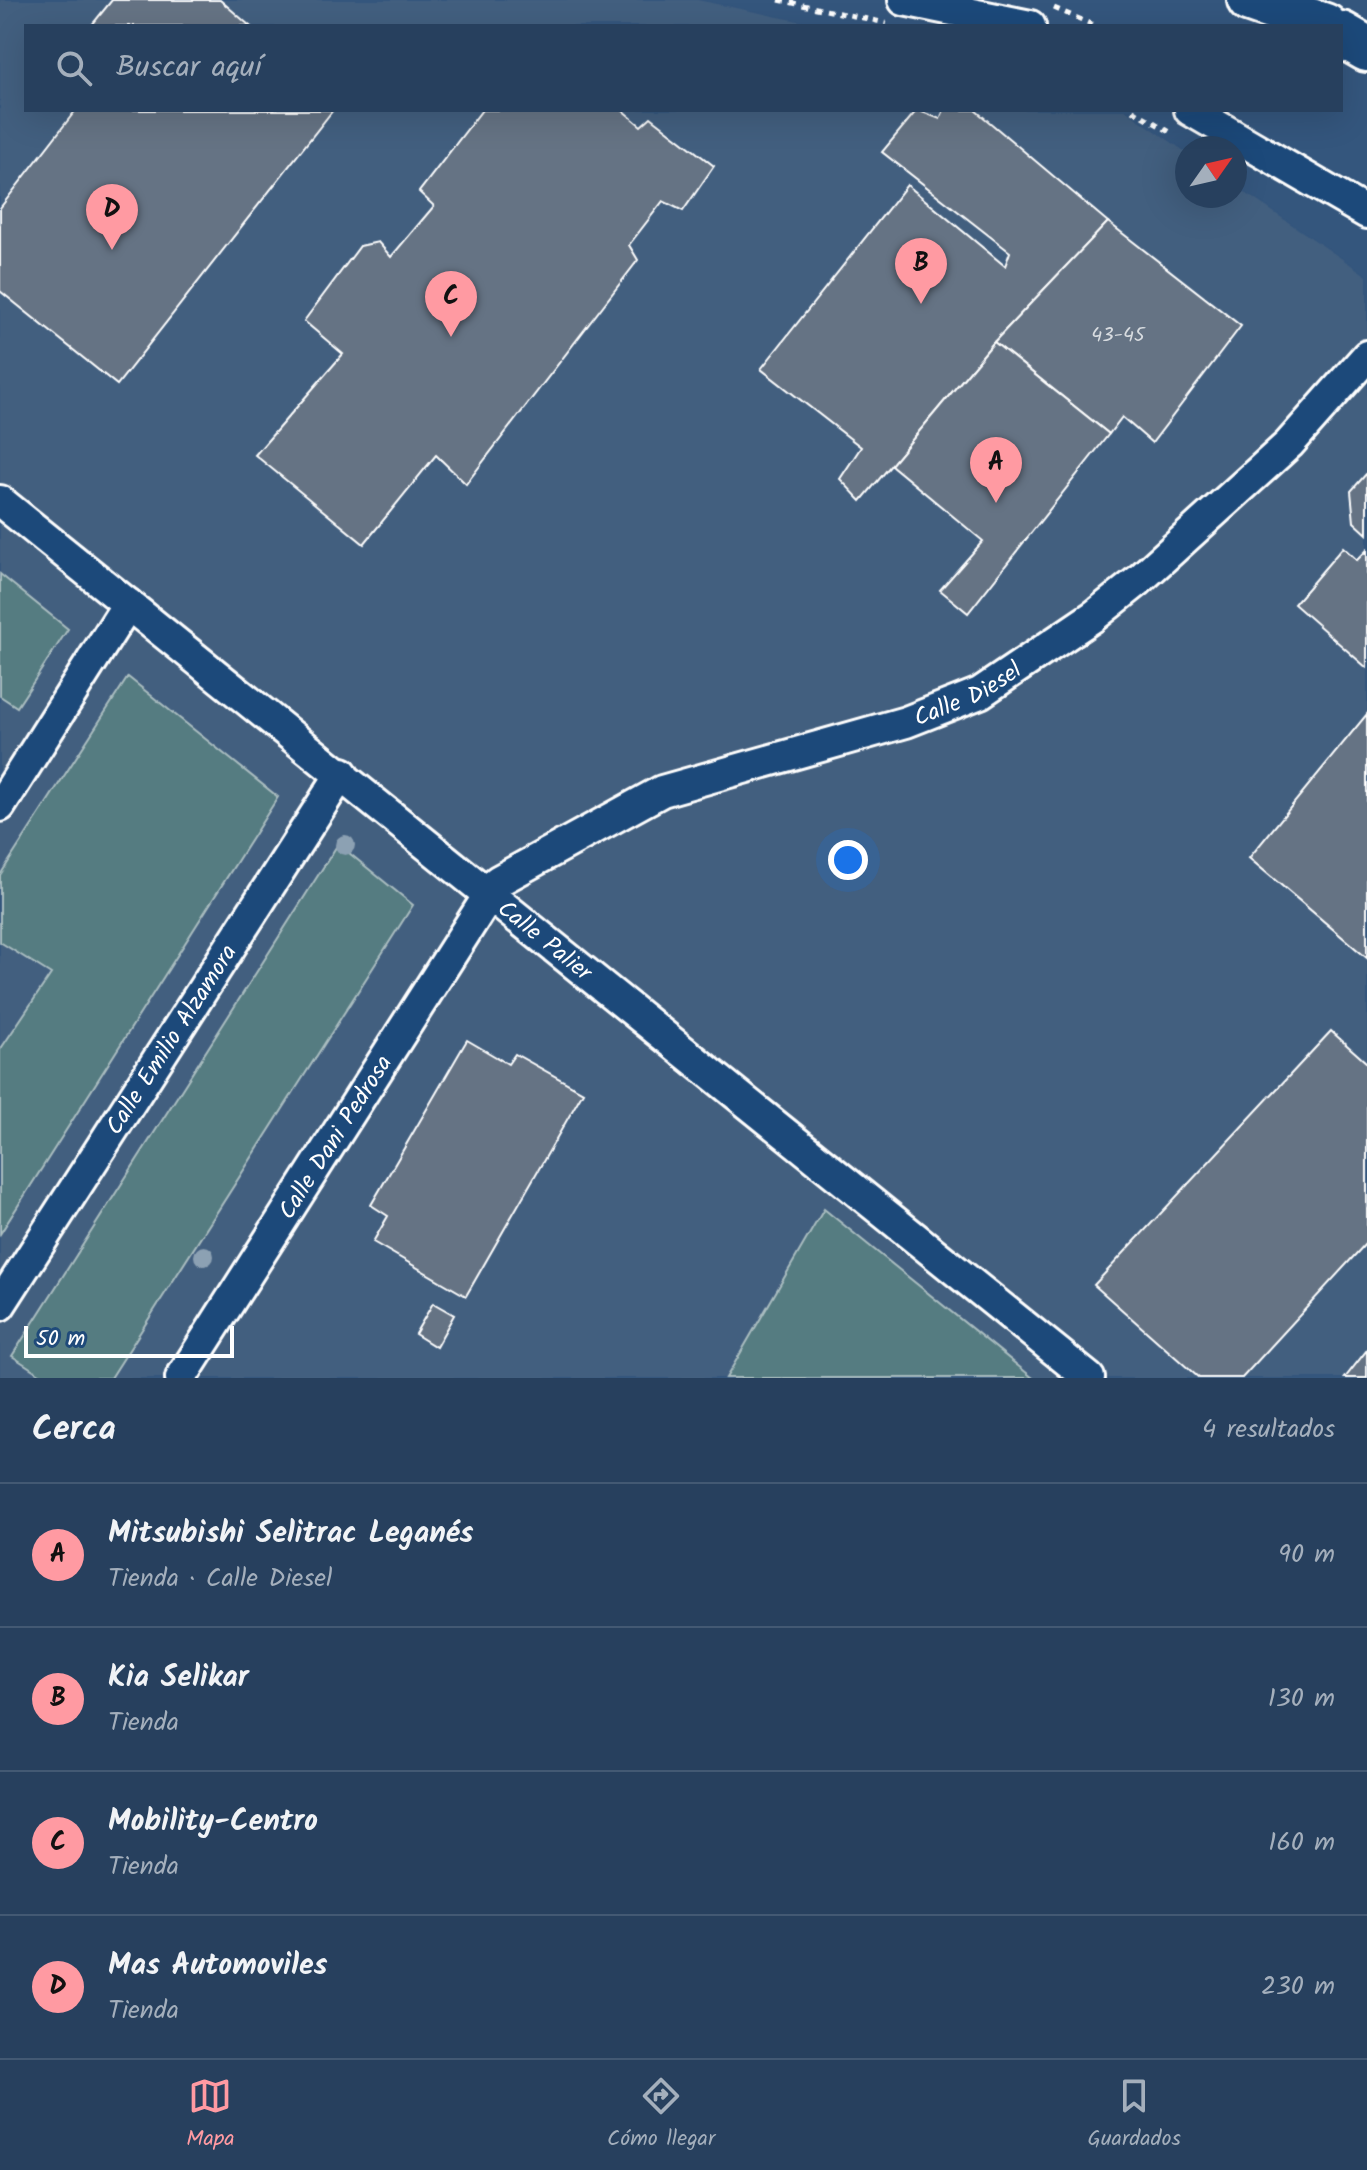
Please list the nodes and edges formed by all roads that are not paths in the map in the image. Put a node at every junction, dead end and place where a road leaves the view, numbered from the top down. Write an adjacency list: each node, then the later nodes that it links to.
1 (1250, 0): 4 (highway)
2 (896, 11): 3 (street)
3 (1038, 16)
4 (1319, 24)
5 (1343, 35): 6 (highway)
6 (1367, 49)
7 (1193, 112): 8 (street)
8 (1367, 213)
9 (1367, 356): 14 (street, Calle Diesel)
10 (0, 501): 11 (street, Calle Palier)
11 (128, 604): 12 (street, Calle Palier); 13 (street)
12 (342, 773): 14 (street, Calle Palier); 15 (street, Calle Emilio Alzamora)
13 (0, 806)
14 (487, 896): 16 (street, Calle Dani Pedrosa); 17 (street, Calle Palier)
15 (0, 1305)
16 (181, 1378)
17 (1089, 1378)

